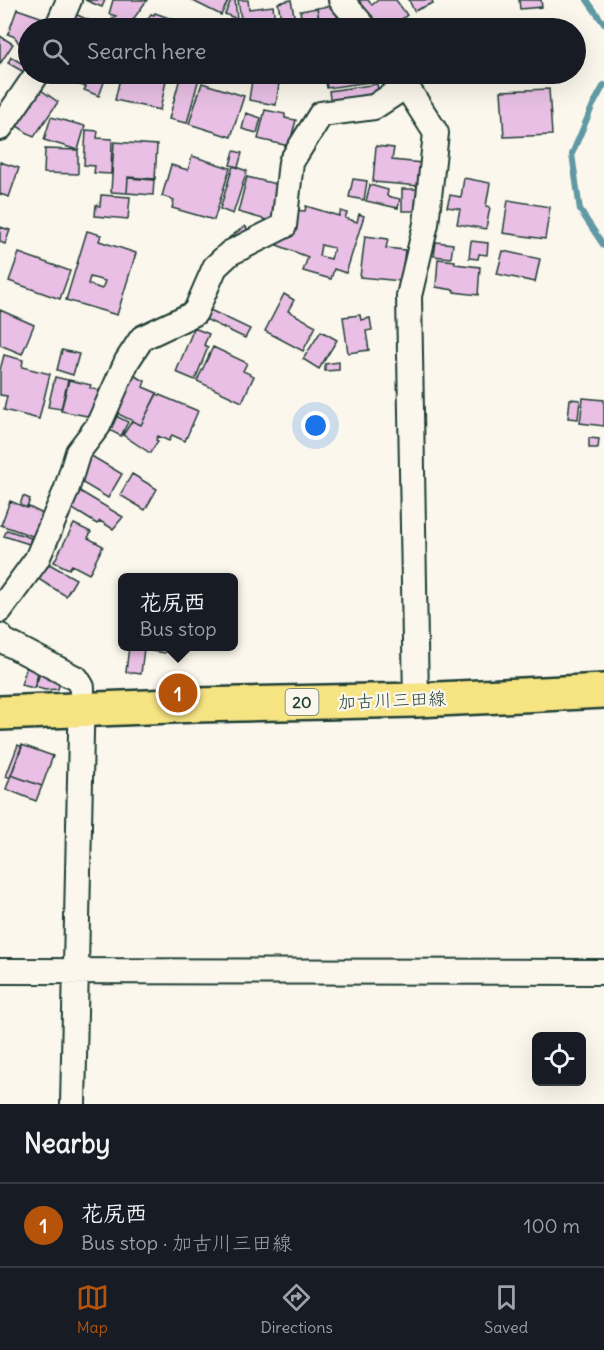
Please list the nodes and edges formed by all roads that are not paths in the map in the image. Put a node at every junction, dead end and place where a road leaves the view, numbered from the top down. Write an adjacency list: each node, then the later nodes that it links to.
1 (69, 0): 3 (street)
2 (340, 0): 4 (street)
3 (61, 18)
4 (356, 18)
5 (30, 84): 8 (street)
6 (397, 84): 9 (street)
7 (404, 84): 12 (street)
8 (0, 128)
9 (0, 610)
10 (0, 636): 13 (street)
11 (604, 691): 12 (main road, 加古川三田線 / 20)
12 (416, 700): 13 (main road, 加古川三田線 / 20)
13 (81, 709): 14 (main road, 加古川三田線 / 20); 16 (street)
14 (0, 712)
15 (0, 970): 16 (street)
16 (75, 972): 17 (street); 18 (street)
17 (604, 972)
18 (73, 1104)

